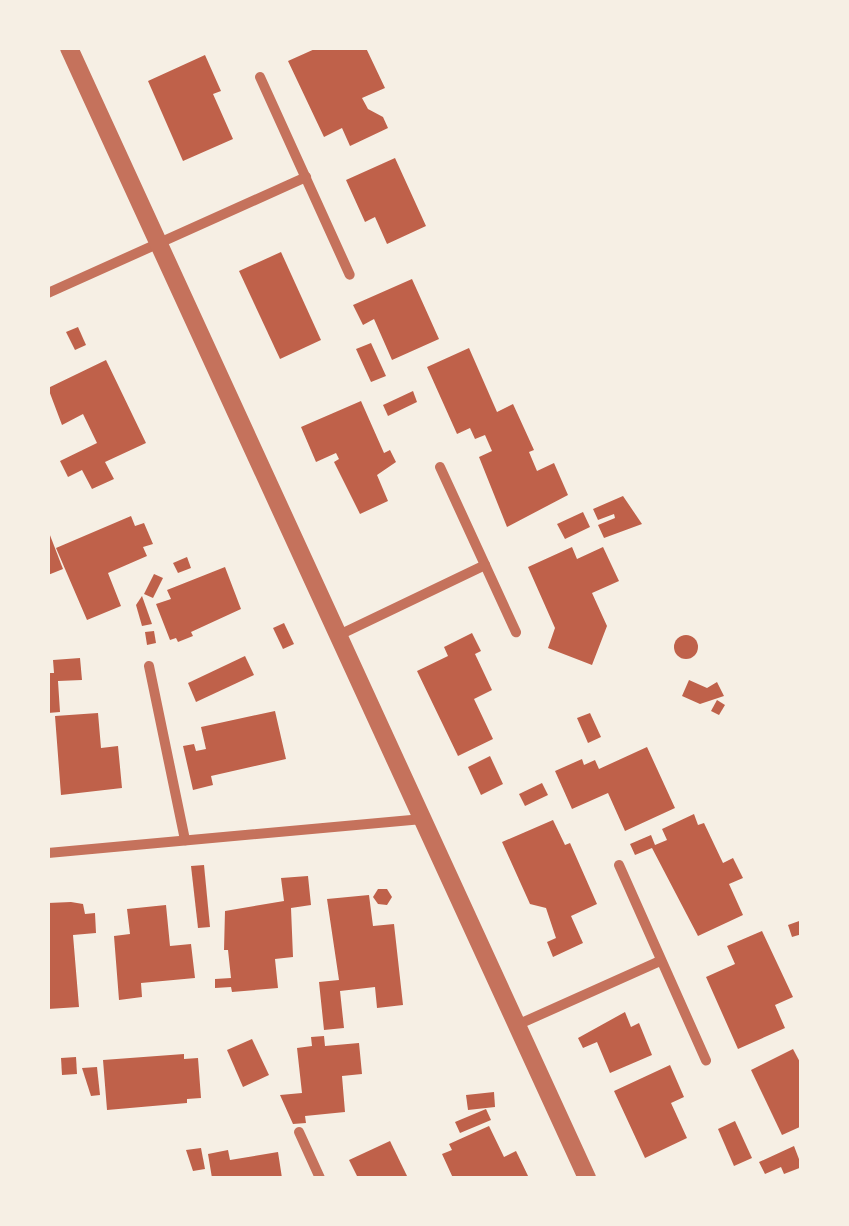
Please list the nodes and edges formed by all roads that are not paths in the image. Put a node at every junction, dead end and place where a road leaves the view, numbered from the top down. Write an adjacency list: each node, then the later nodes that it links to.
1 (69, 48): 4 (street)
2 (260, 77): 3 (street)
3 (306, 177): 4 (street); 5 (street)
4 (158, 242): 6 (street); 10 (street)
5 (350, 275)
6 (48, 294)
7 (440, 466): 8 (street)
8 (486, 565): 9 (street); 10 (street)
9 (516, 632)
10 (338, 635): 12 (street)
11 (149, 666): 13 (street)
12 (424, 819): 13 (street); 17 (street)
13 (185, 840): 14 (street)
14 (48, 853)
15 (619, 865): 16 (street)
16 (660, 961): 17 (street); 18 (street)
17 (517, 1025): 21 (street)
18 (706, 1060)
19 (300, 1132): 20 (street)
20 (320, 1178)
21 (588, 1178)

